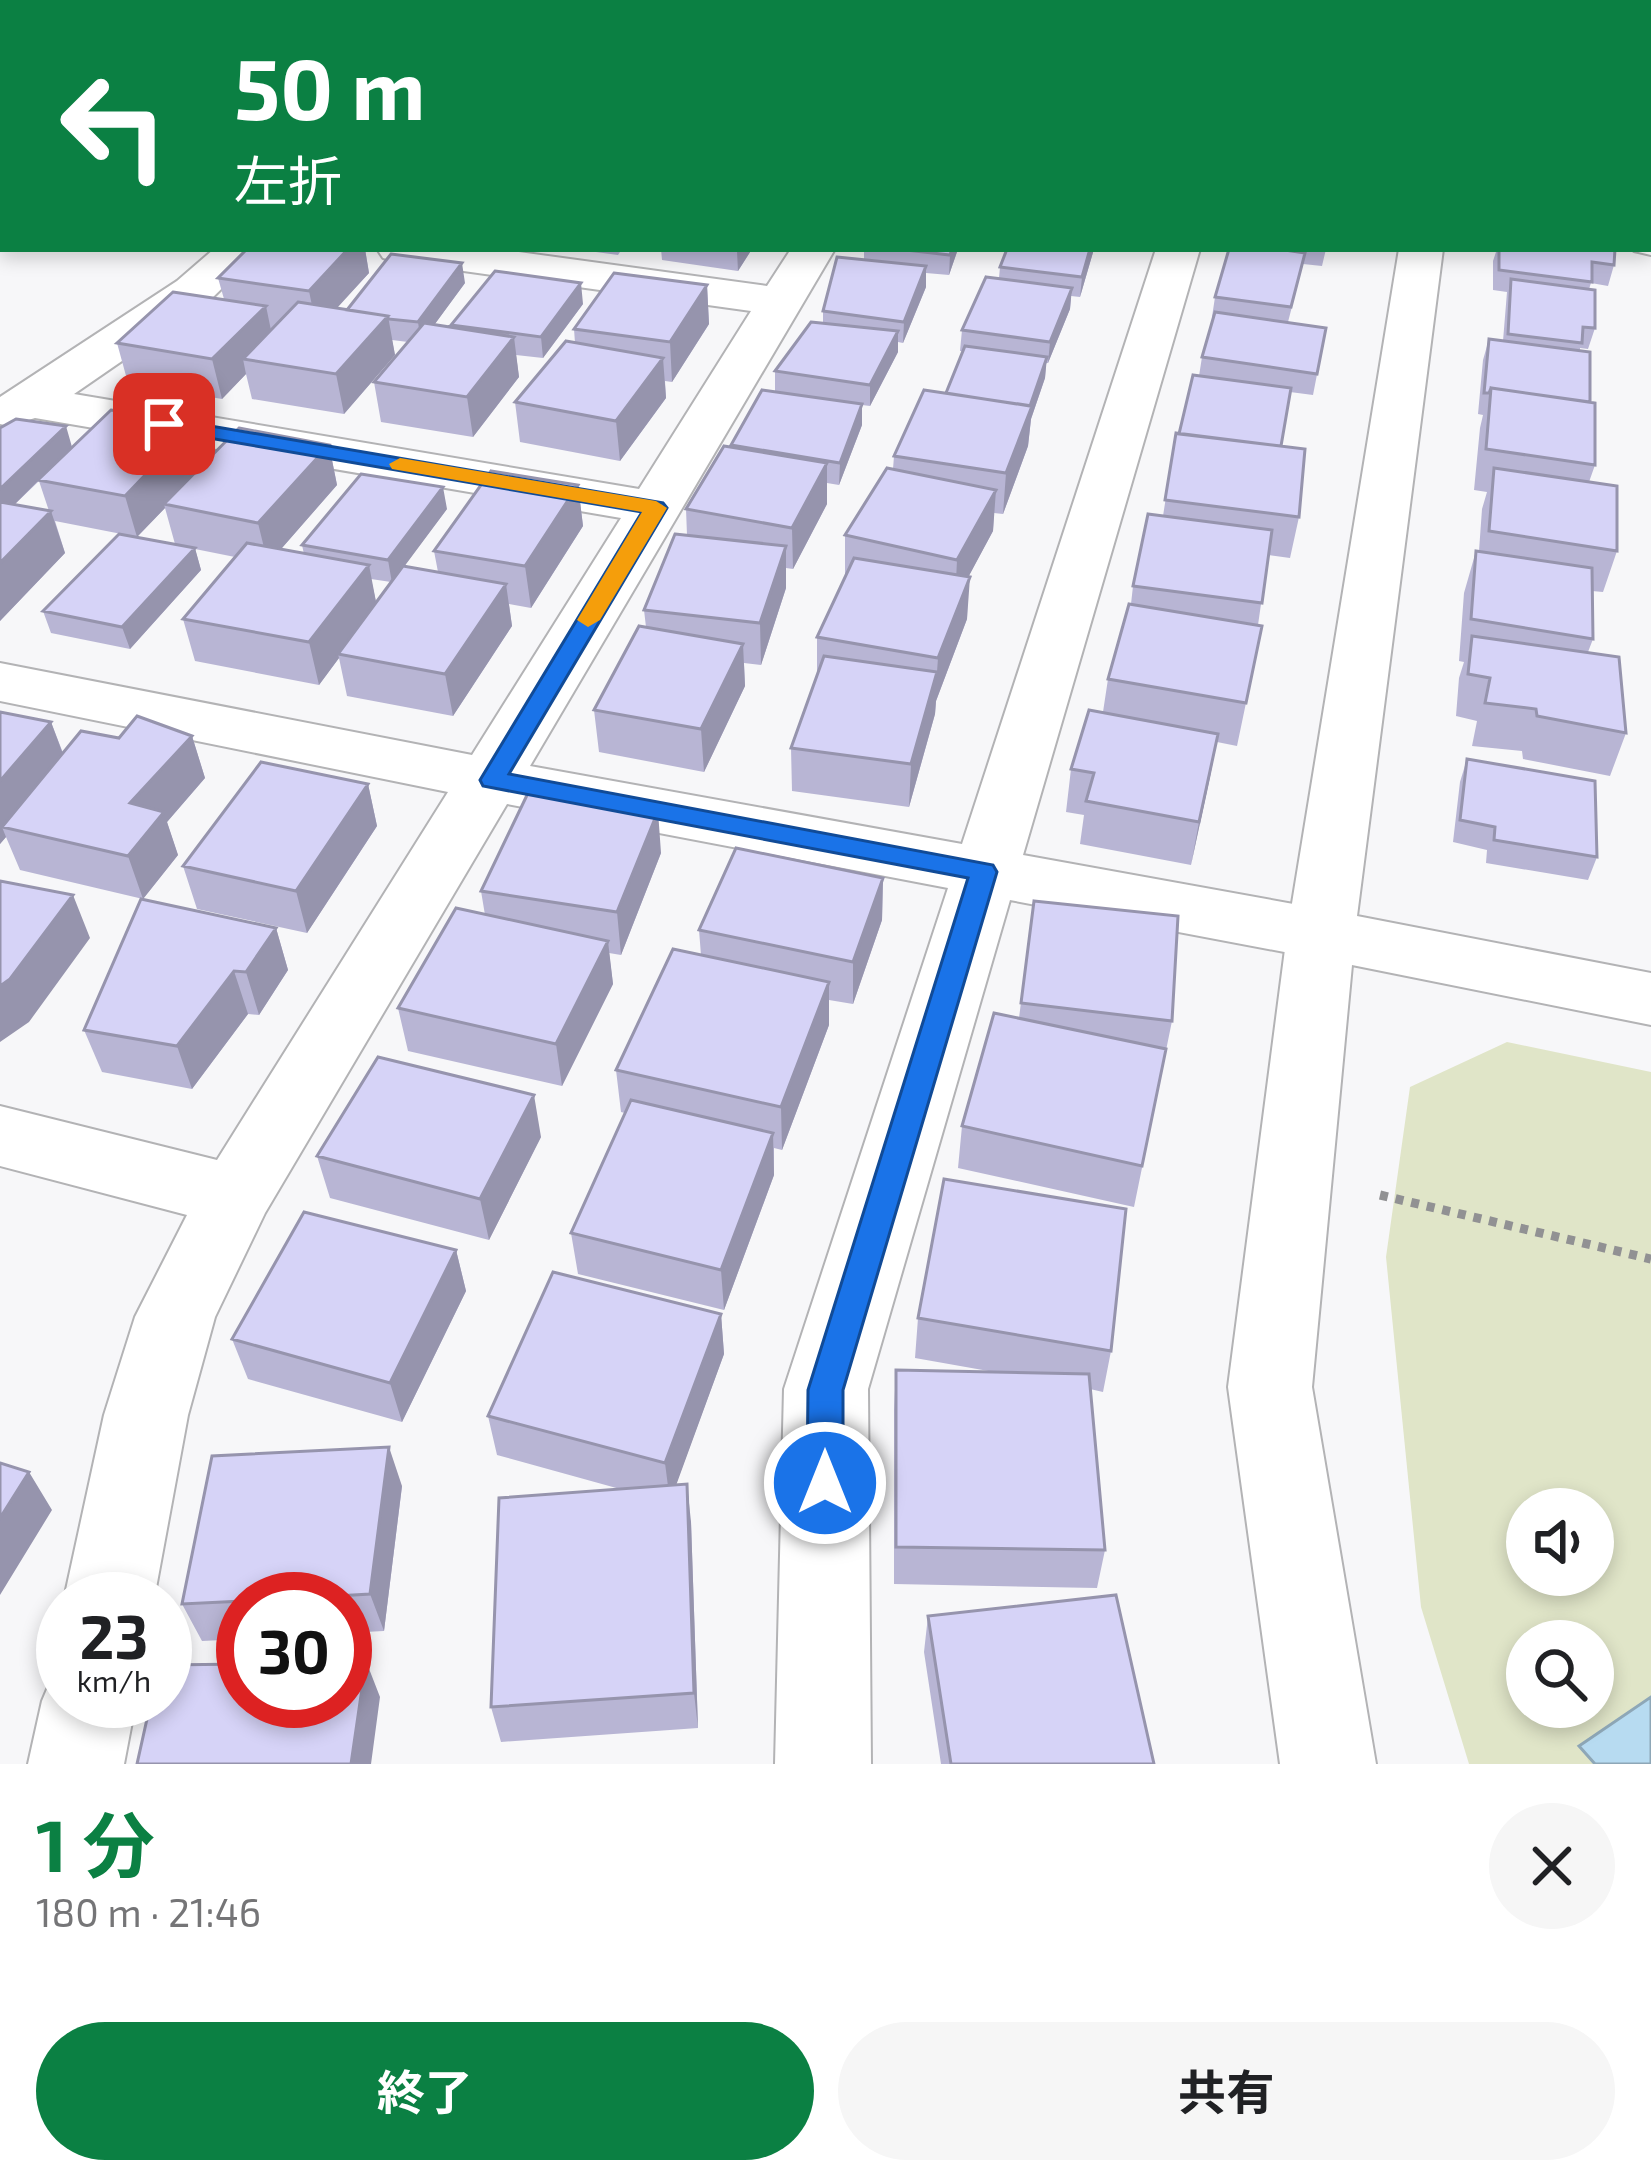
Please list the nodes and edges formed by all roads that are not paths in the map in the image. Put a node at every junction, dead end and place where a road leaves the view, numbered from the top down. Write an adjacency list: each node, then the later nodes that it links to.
1 (237, 252): 6 (street)
2 (445, 252): 5 (street)
3 (1177, 252): 10 (street)
4 (1421, 252): 11 (street)
5 (798, 275): 7 (street)
6 (15, 408): 7 (street)
7 (656, 508): 9 (street)
8 (0, 682): 9 (street)
9 (493, 780): 10 (street); 14 (street)
10 (984, 872): 11 (street); 18 (street)
11 (1321, 934): 12 (street); 19 (street)
12 (1651, 999)
13 (0, 1136): 14 (street)
14 (235, 1196): 15 (street)
15 (114, 1572)
16 (83, 1728): 17 (street)
17 (76, 1764)
18 (823, 1764)
19 (1328, 1764)

